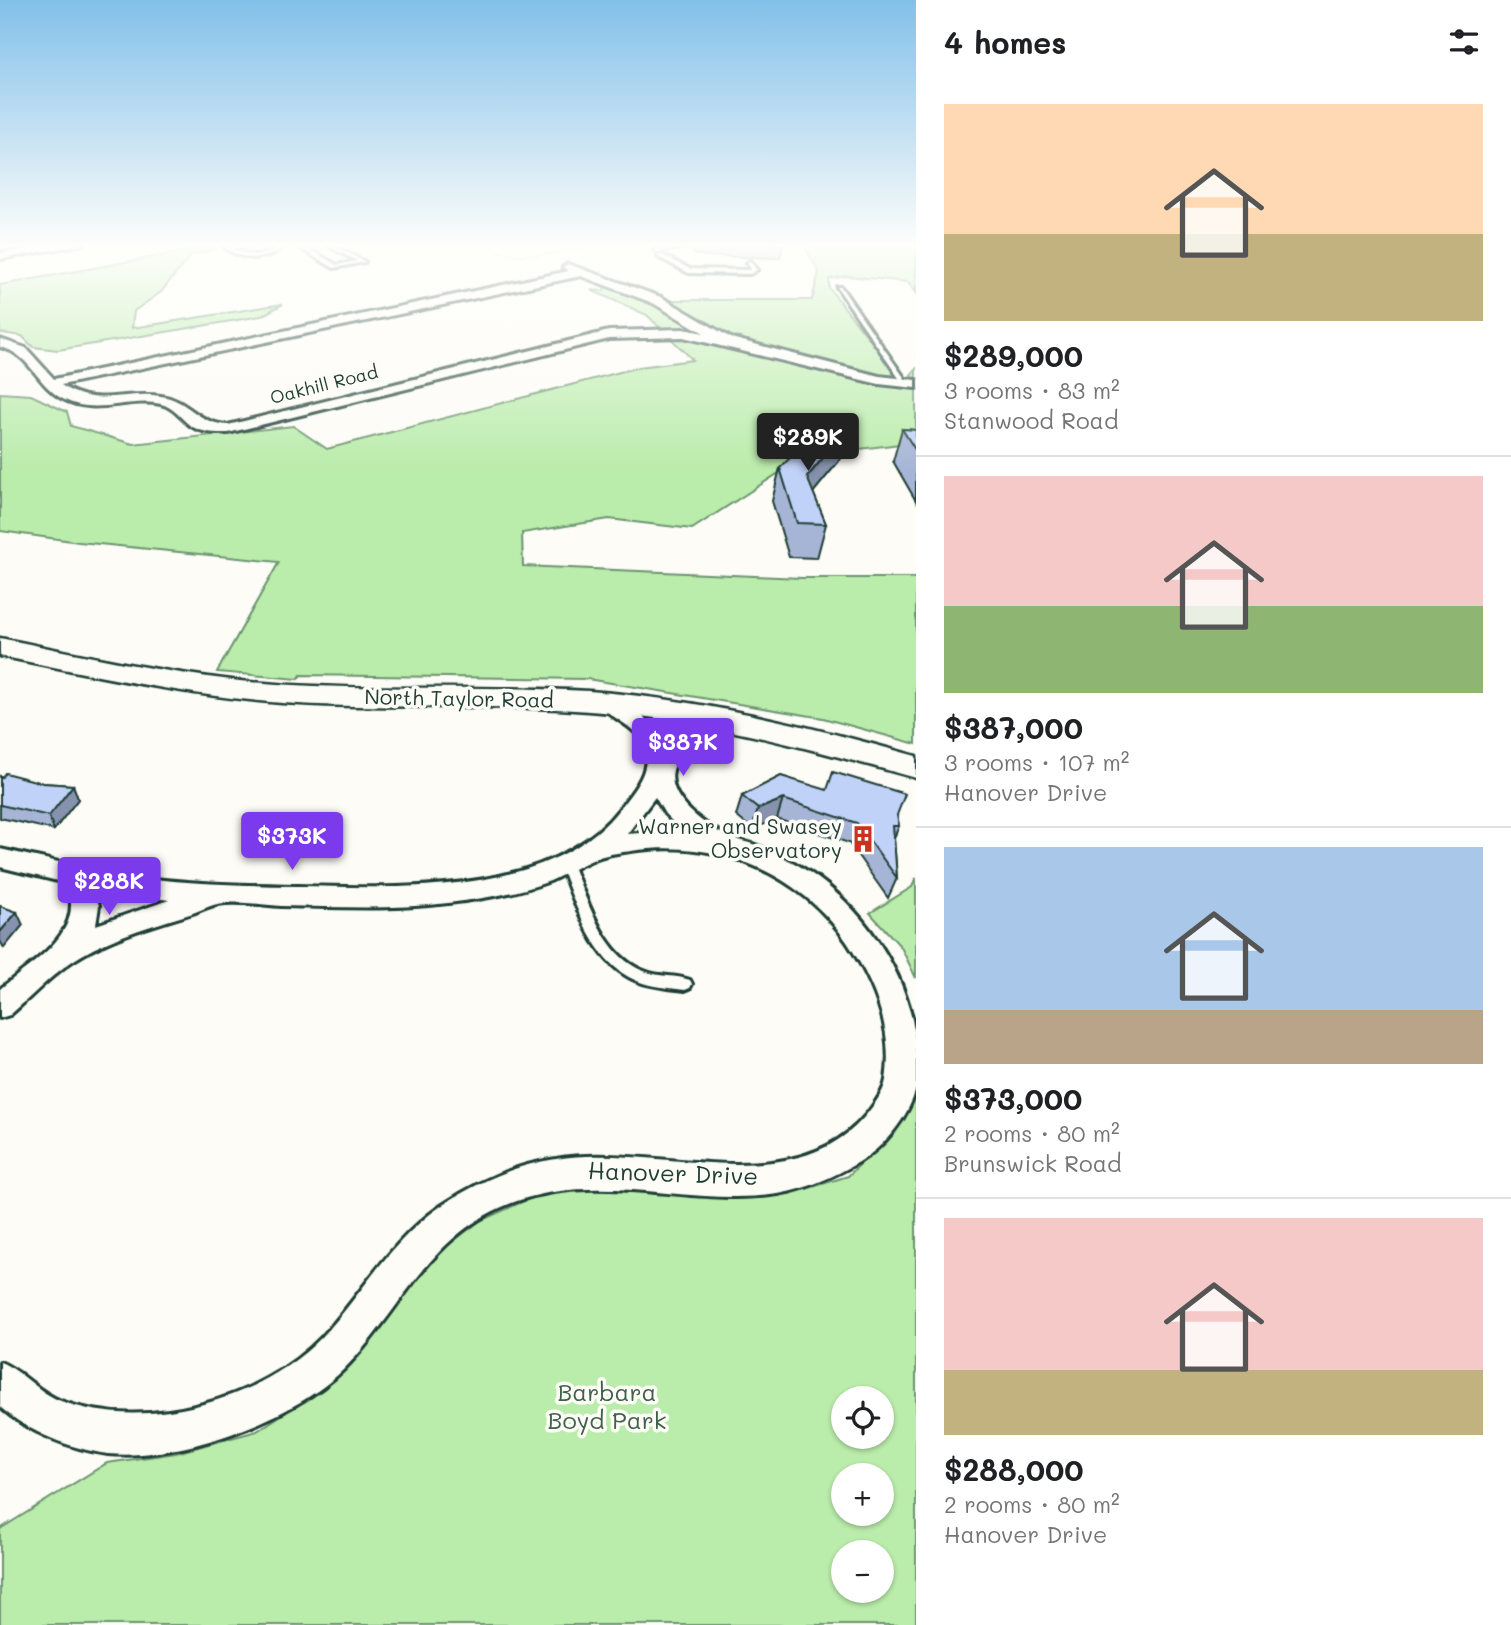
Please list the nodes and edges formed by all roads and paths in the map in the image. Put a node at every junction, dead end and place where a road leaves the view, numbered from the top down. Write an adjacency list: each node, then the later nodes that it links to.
1 (354, 320): 6 (street)
2 (690, 320): 4 (street)
3 (863, 320): 7 (lane)
4 (726, 341): 6 (street, Oakhill Road); 7 (street)
5 (0, 343): 6 (street, Oakhill Road)
6 (53, 383)
7 (910, 383)
8 (0, 647): 9 (street, North Taylor Road)
9 (610, 703): 10 (street, North Taylor Road); 12 (street, Hanover Drive)
10 (725, 721): 11 (street, North Taylor Road); 12 (street)
11 (916, 767)
12 (659, 769): 13 (street, Hanover Drive); 14 (street)
13 (715, 842): 14 (street, Hanover Drive); 21 (street, Hanover Drive)
14 (575, 857): 17 (street); 19 (lane)
15 (0, 858): 16 (street)
16 (74, 874): 17 (street); 18 (street)
17 (221, 894): 18 (street)
18 (63, 952): 20 (street)
19 (685, 984)
20 (0, 1006)
21 (0, 1381)

